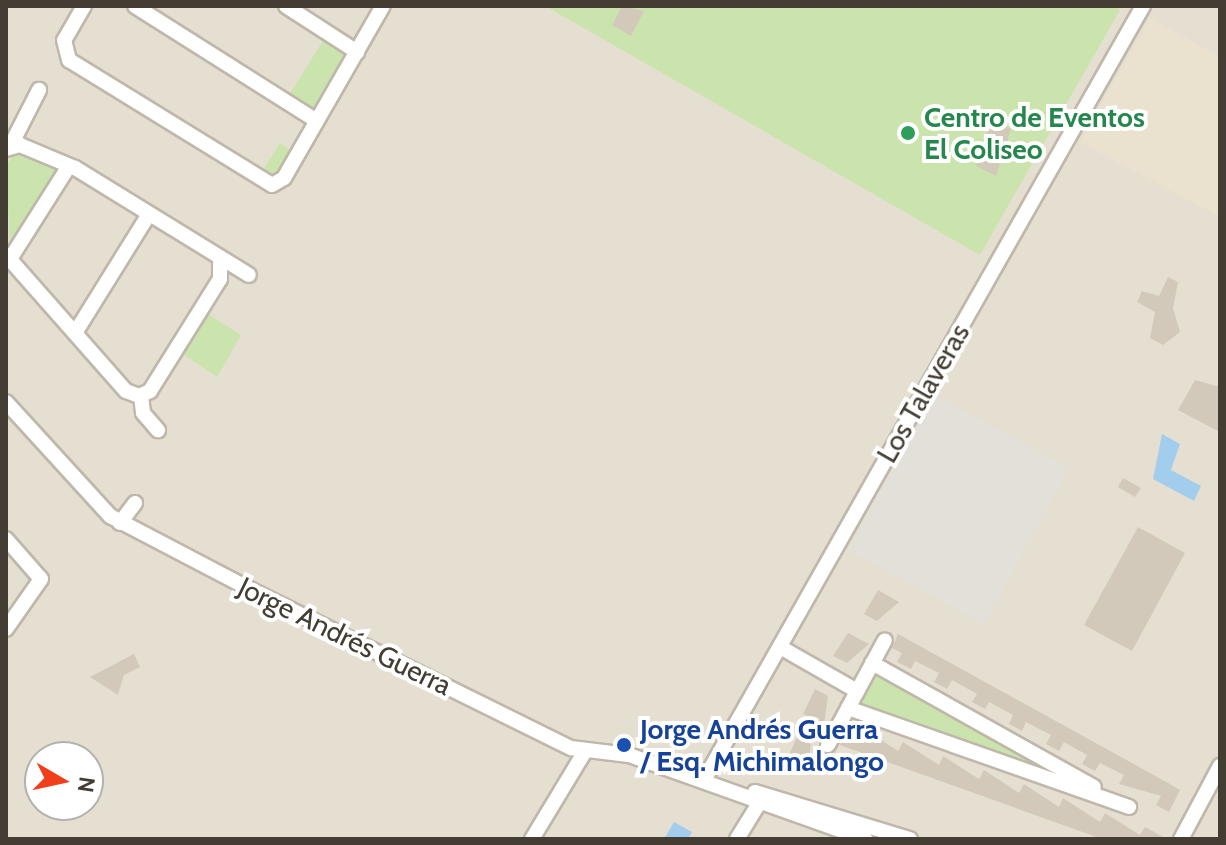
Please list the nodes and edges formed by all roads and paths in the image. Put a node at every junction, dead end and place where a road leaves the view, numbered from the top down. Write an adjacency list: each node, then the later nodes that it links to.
1 (84, 6): 8 (street)
2 (135, 6): 8 (street)
3 (286, 6): 6 (street)
4 (383, 6): 6 (street)
5 (1143, 6): 24 (street, Los Talaveras)
6 (357, 52): 8 (street)
7 (39, 90): 9 (street)
8 (317, 121)
9 (9, 147): 10 (street)
10 (69, 166): 11 (street); 12 (street)
11 (149, 214): 13 (street); 15 (street)
12 (8, 257): 15 (street)
13 (220, 263): 14 (street); 16 (street)
14 (249, 275)
15 (75, 333): 16 (street)
16 (141, 396): 18 (street)
17 (6, 402): 20 (street, Jorge Andrés Guerra)
18 (158, 430)
19 (135, 503): 20 (street)
20 (120, 523): 29 (street, Jorge Andrés Guerra)
21 (6, 539): 22 (street)
22 (6, 629)
23 (885, 640): 25 (street)
24 (780, 647): 26 (street); 31 (street, Los Talaveras)
25 (872, 663): 26 (street); 27 (street)
26 (857, 691): 27 (street)
27 (848, 708): 28 (street)
28 (828, 745)
29 (585, 751): 31 (street, Jorge Andrés Guerra); 34 (street)
30 (1220, 766): 38 (street)
31 (704, 780): 32 (street, Jorge Andrés Guerra)
32 (731, 790): 33 (street, Jorge Andrés Guerra); 37 (street, Jorge Andrés Guerra)
33 (761, 800): 35 (street); 36 (street, Jorge Andrés Guerra)
34 (532, 839)
35 (737, 839)
36 (865, 839)
37 (910, 839)
38 (1181, 839)

